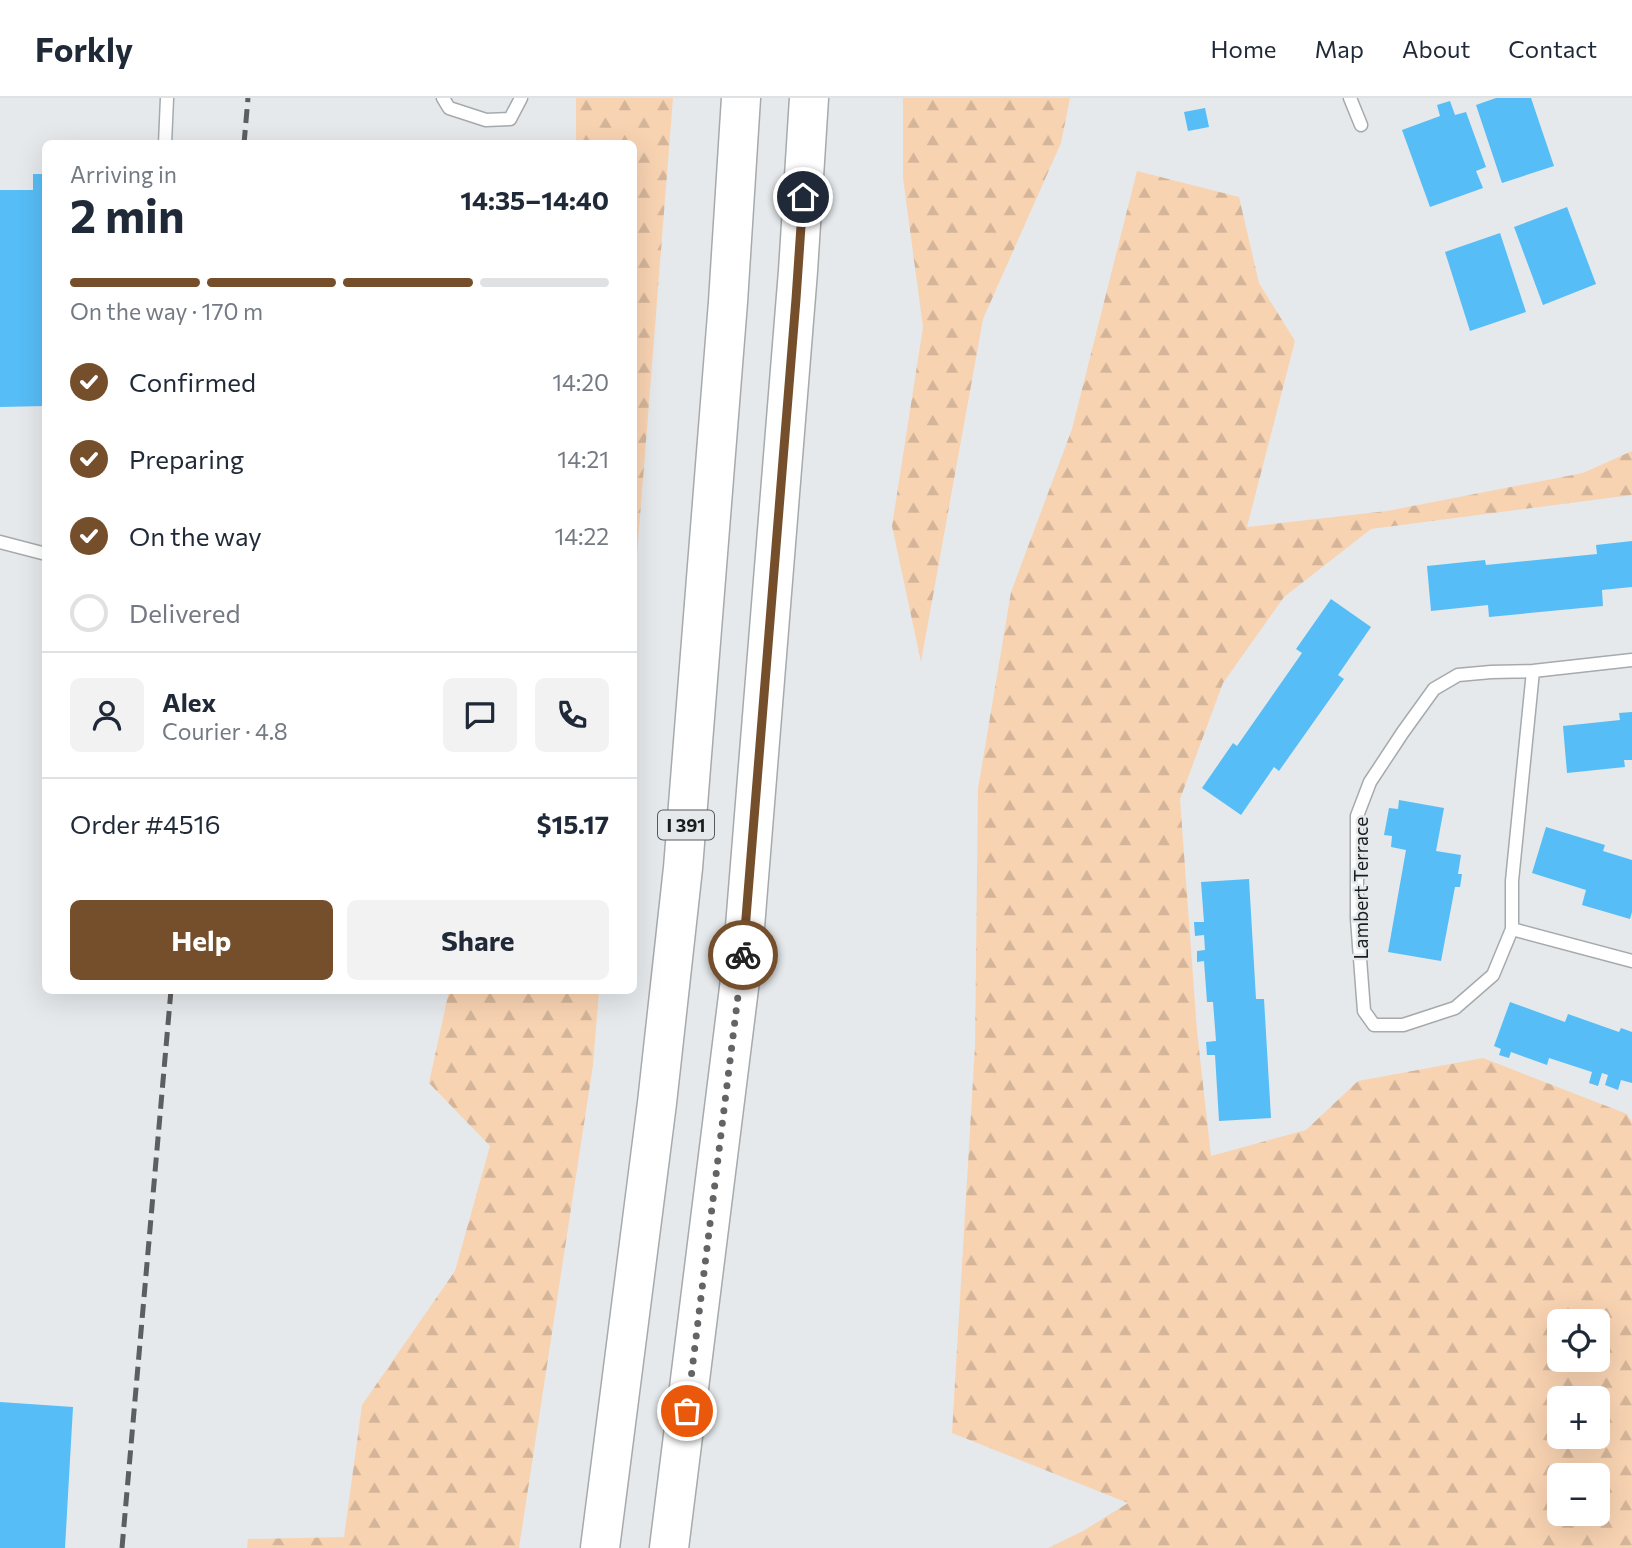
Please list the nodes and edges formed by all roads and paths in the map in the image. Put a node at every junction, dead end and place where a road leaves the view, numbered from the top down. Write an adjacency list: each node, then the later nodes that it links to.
1 (167, 98): 8 (lane)
2 (443, 98): 3 (lane)
3 (521, 98)
4 (741, 98): 15 (highway, I 391)
5 (809, 98): 16 (highway)
6 (1350, 98): 7 (lane)
7 (1361, 125)
8 (165, 140)
9 (0, 542): 10 (lane)
10 (42, 553)
11 (1632, 660): 12 (lane, Lambert Terrace)
12 (1533, 671): 13 (lane, Lambert Terrace); 13 (lane, Lambert Terrace)
13 (1513, 929): 14 (lane)
14 (1632, 961)
15 (600, 1548)
16 (669, 1548)

